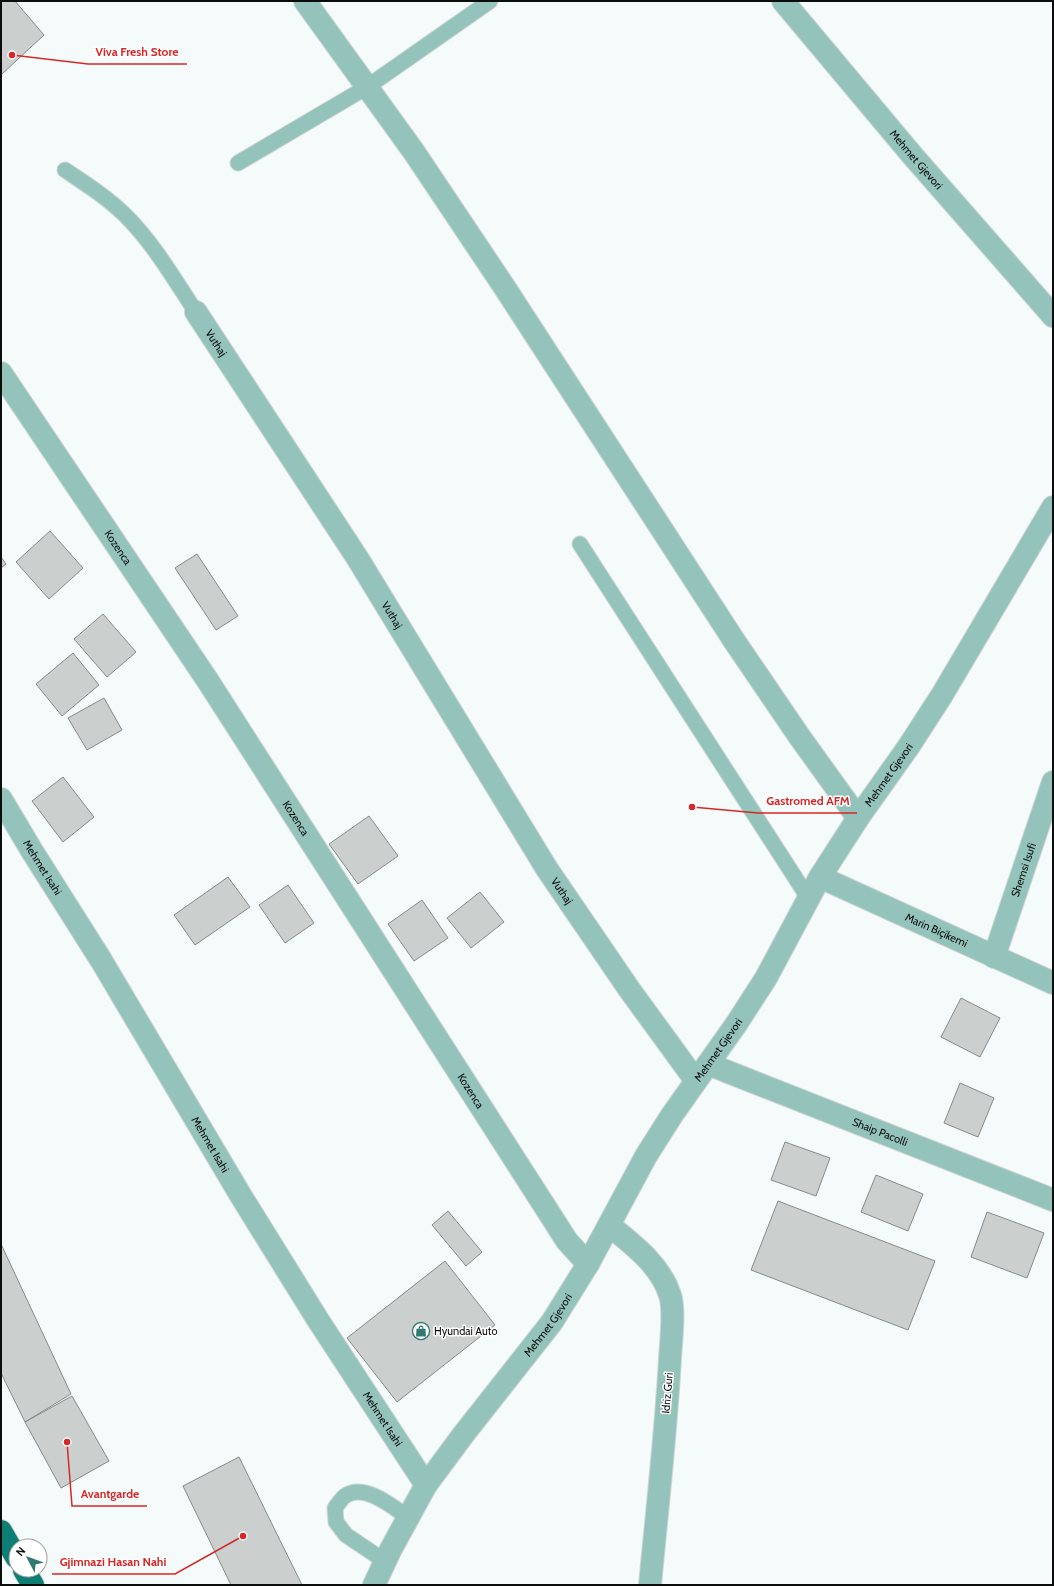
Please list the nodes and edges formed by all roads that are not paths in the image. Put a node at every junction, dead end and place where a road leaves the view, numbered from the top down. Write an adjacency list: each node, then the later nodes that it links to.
1 (305, 1): 4 (street)
2 (490, 1): 4 (lane)
3 (783, 1): 8 (street, Mehmet Gjevori)
4 (367, 87): 5 (lane); 14 (street)
5 (238, 163)
6 (65, 170): 7 (lane, Vuthaj)
7 (196, 312): 19 (street, Vuthaj)
8 (1053, 316)
9 (1, 373): 22 (street, Kozenca)
10 (1053, 507): 14 (street, Mehmet Gjevori)
11 (580, 544): 16 (lane)
12 (1053, 782): 17 (street, Shemsi Isufi)
13 (1, 799): 23 (street, Mehmet Isahi)
14 (858, 818): 15 (street, Mehmet Gjevori)
15 (820, 877): 16 (street, Mehmet Gjevori); 17 (street, Marin Biçikemi)
16 (809, 898): 19 (street, Mehmet Gjevori)
17 (994, 957): 18 (street, Marin Biçikemi)
18 (1053, 983)
19 (702, 1072): 20 (street, Shaip Pacolli); 21 (street, Mehmet Gjevori)
20 (1053, 1200)
21 (608, 1225): 22 (street, Mehmet Gjevori); 29 (street, Idriz Guri)
22 (588, 1264): 23 (street, Mehmet Gjevori)
23 (426, 1486): 24 (street, Mehmet Gjevori)
24 (409, 1518): 27 (street, Mehmet Gjevori); 27 (lane)
25 (1, 1531): 26 (highway)
26 (8, 1543)
27 (386, 1562): 28 (street, Mehmet Gjevori)
28 (374, 1585)
29 (650, 1585)

